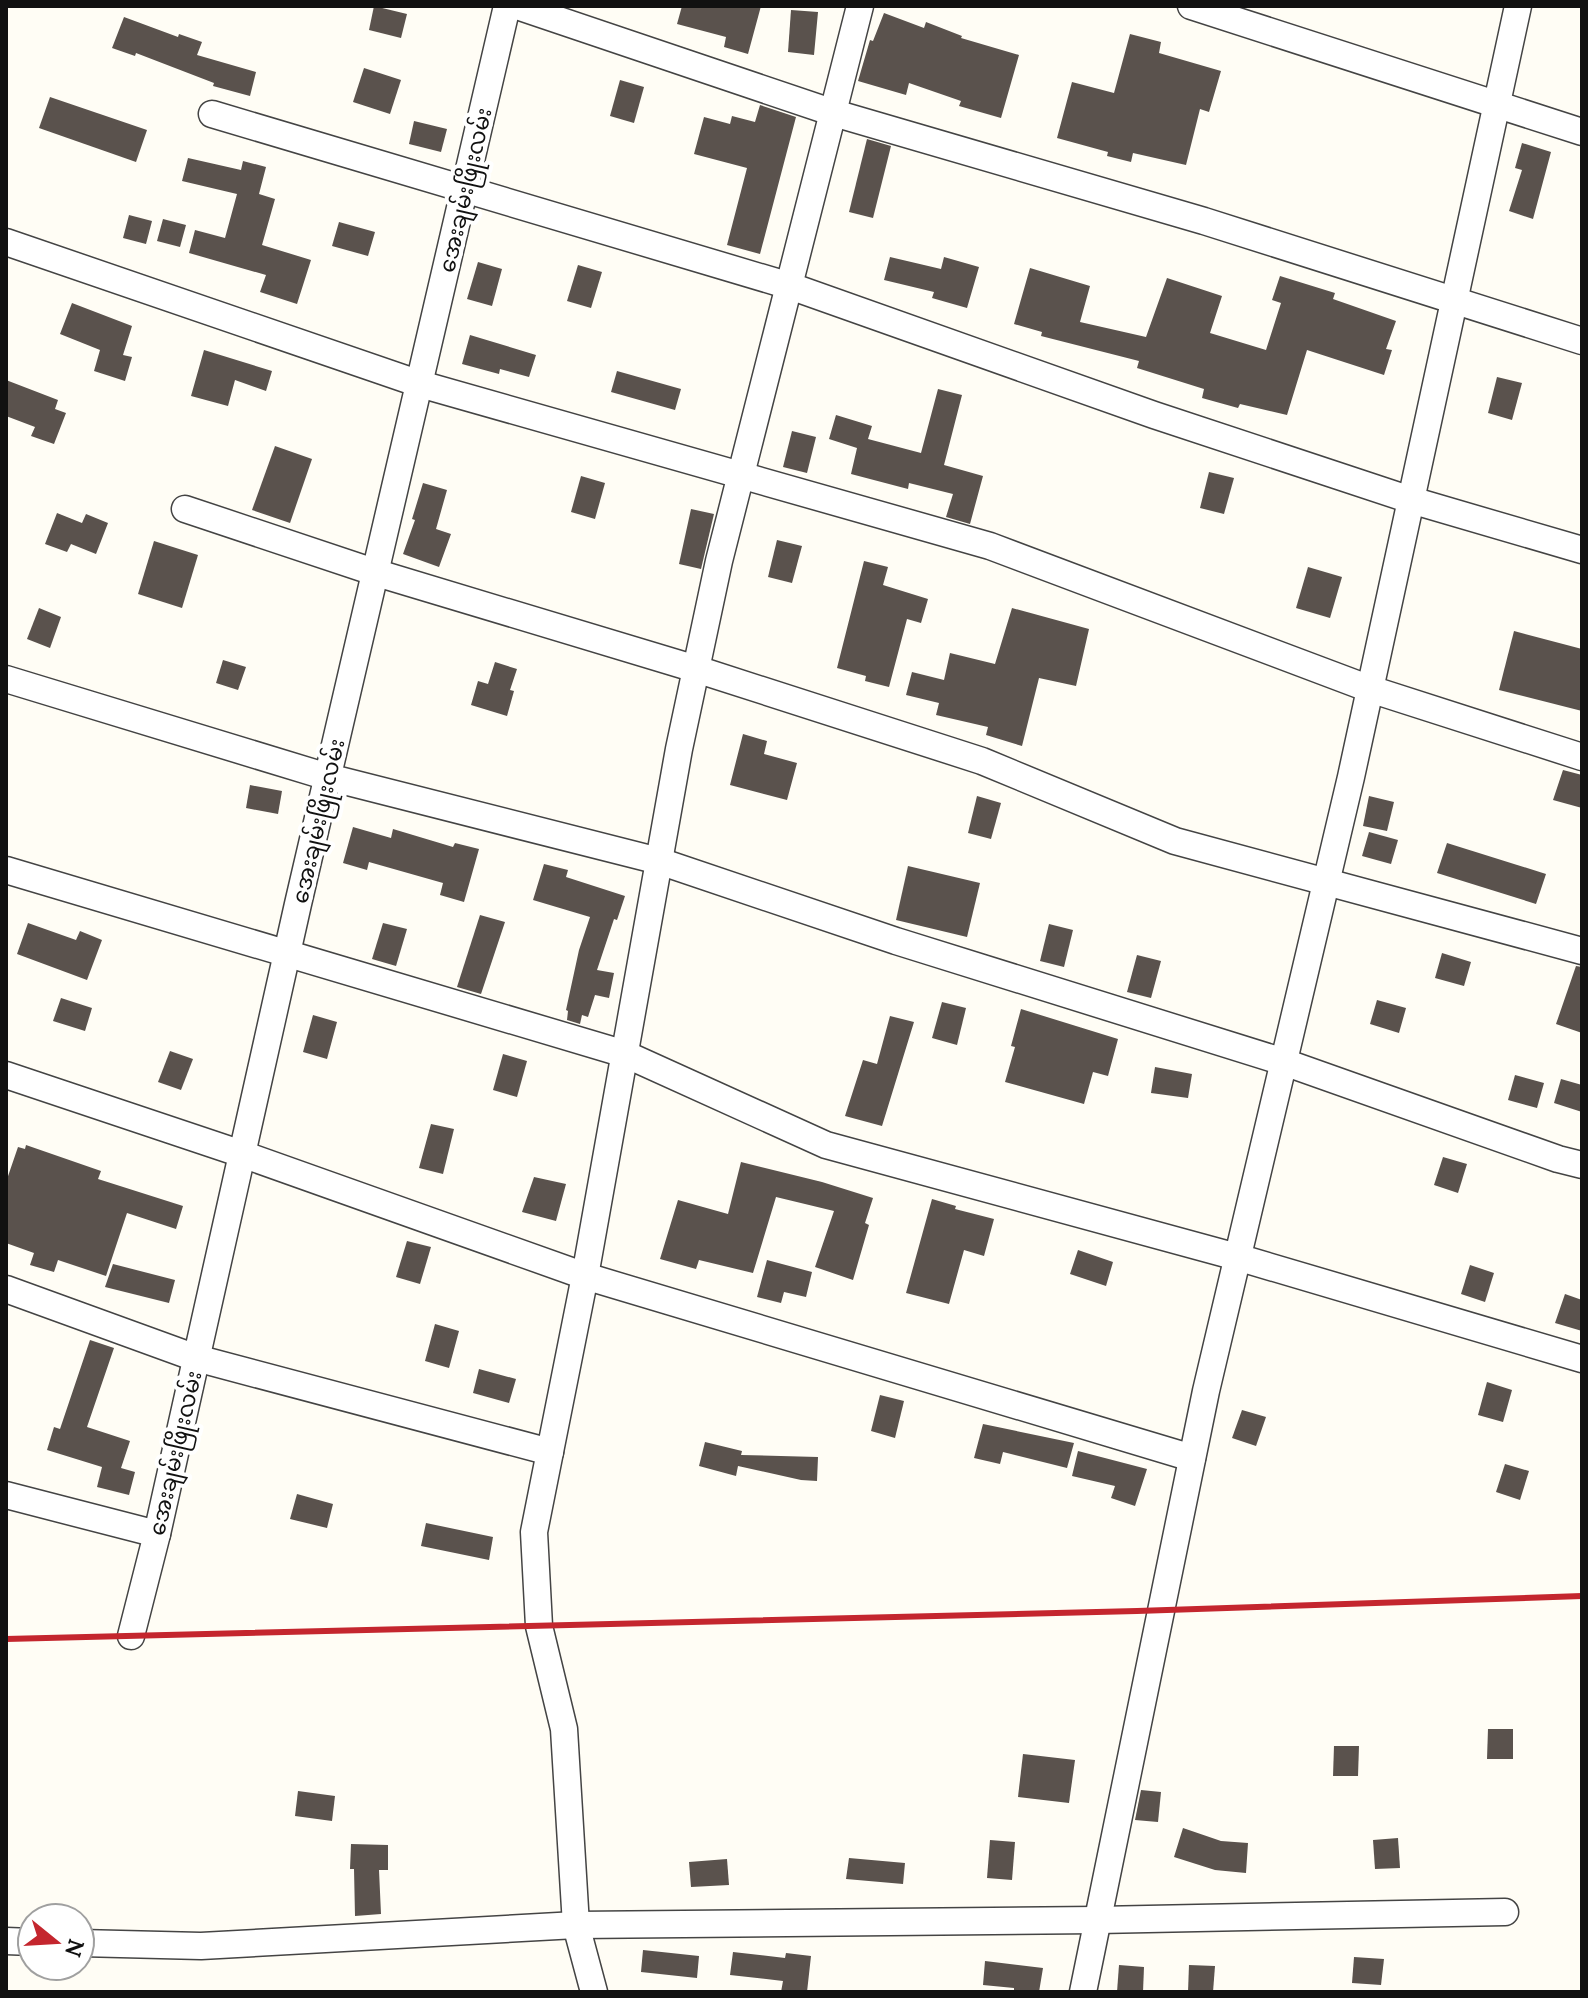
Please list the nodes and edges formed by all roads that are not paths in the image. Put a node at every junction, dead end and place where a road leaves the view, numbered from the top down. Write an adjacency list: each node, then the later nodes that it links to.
1 (507, 6): 10 (street, အေးချမ်းဖြိုးလမ်း)
2 (517, 6): 7 (street)
3 (860, 6): 7 (street)
4 (1191, 6): 6 (street)
5 (1518, 6): 6 (street)
6 (1497, 104): 9 (street); 13 (street)
7 (834, 113): 12 (street); 13 (street)
8 (212, 114): 10 (street)
9 (1582, 132)
10 (465, 191): 12 (street); 15 (street, အေးချမ်းဖြိုးလမ်း)
11 (6, 242): 15 (street)
12 (790, 286): 16 (street); 17 (street)
13 (1454, 303): 14 (street); 17 (street)
14 (1582, 341)
15 (420, 384): 16 (street); 20 (street, အေးချမ်းဖြိုးလမ်း)
16 (741, 475): 21 (street); 23 (street)
17 (1411, 500): 19 (street); 23 (street)
18 (185, 509): 20 (street)
19 (1582, 550)
20 (377, 573): 21 (street); 25 (street, အေးချမ်းဖြိုးလမ်း)
21 (696, 669): 26 (street); 28 (street)
22 (6, 679): 25 (street)
23 (1370, 689): 24 (street); 28 (street)
24 (1582, 757)
25 (328, 777): 26 (street); 30 (street, အေးချမ်းဖြိုးလမ်း)
26 (659, 861): 31 (street); 32 (street)
27 (6, 870): 30 (street)
28 (1327, 880): 29 (street); 32 (street)
29 (1582, 951)
30 (287, 952): 31 (street); 34 (street, အေးချမ်းဖြိုးလမ်း)
31 (625, 1054): 36 (street); 37 (street)
32 (1284, 1062): 35 (street); 36 (street)
33 (6, 1075): 34 (street)
34 (242, 1154): 37 (street); 39 (street, အေးချမ်းဖြိုးလမ်း)
35 (1582, 1165)
36 (1237, 1257): 40 (street); 42 (street)
37 (585, 1276): 41 (street); 42 (street)
38 (6, 1289): 39 (street)
39 (196, 1358): 41 (street); 44 (street, အေးချမ်းဖြိုးလမ်း)
40 (1582, 1359)
41 (550, 1452): 48 (street)
42 (1192, 1458): 47 (street)
43 (6, 1495): 44 (street)
44 (157, 1534): 45 (street, အေးချမ်းဖြိုးလမ်း)
45 (131, 1636)
46 (1505, 1912): 47 (street)
47 (1098, 1920): 48 (street); 51 (street)
48 (576, 1925): 49 (street); 50 (street)
49 (96, 1943)
50 (594, 1992)
51 (1083, 1992)

